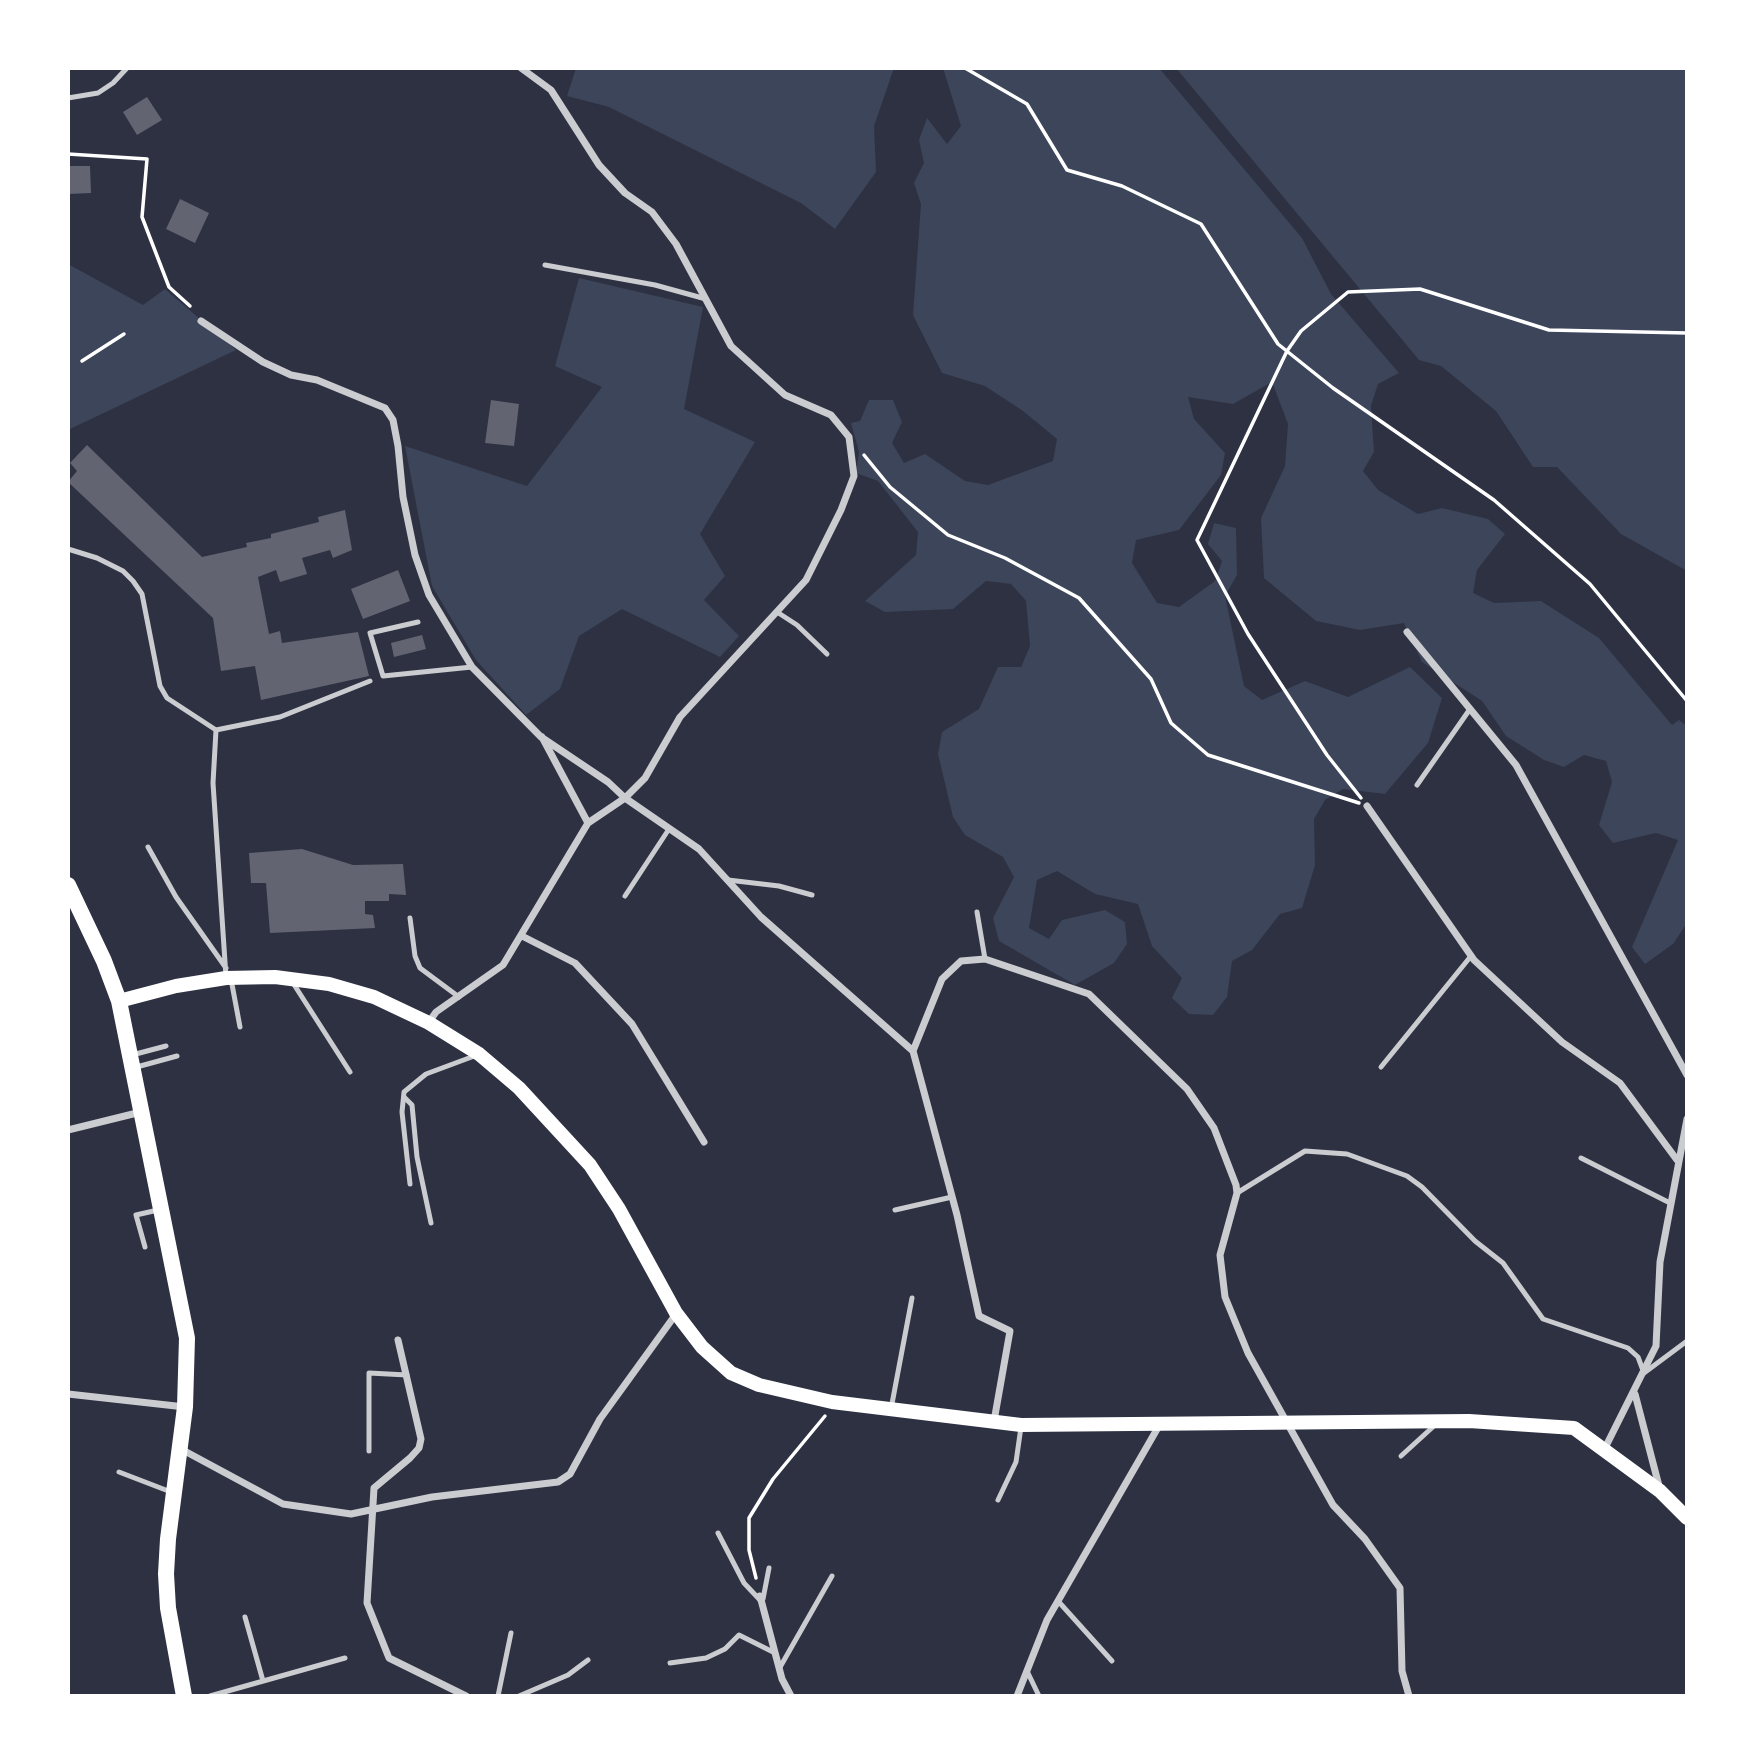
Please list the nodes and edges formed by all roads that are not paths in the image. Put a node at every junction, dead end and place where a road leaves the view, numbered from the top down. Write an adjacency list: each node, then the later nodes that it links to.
1 (127, 68): 3 (lane)
2 (521, 68): 5 (street)
3 (68, 98)
4 (545, 265): 5 (lane)
5 (706, 299): 8 (street)
6 (201, 321): 12 (street)
7 (68, 549): 15 (lane)
8 (777, 612): 11 (lane); 18 (street)
9 (418, 622): 12 (lane)
10 (1407, 632): 14 (street)
11 (827, 654)
12 (472, 667): 16 (street)
13 (370, 681): 15 (lane)
14 (1470, 709): 17 (lane); 45 (street)
15 (216, 730): 32 (lane)
16 (541, 737): 18 (street); 20 (street)
17 (1417, 785)
18 (625, 798): 20 (street); 21 (street)
19 (1367, 806): 30 (street)
20 (588, 822): 29 (street)
21 (669, 829): 23 (street); 26 (lane)
22 (148, 847): 32 (lane)
23 (728, 880): 25 (lane); 39 (street)
24 (70, 895): 35 (main road)
25 (812, 895)
26 (625, 896)
27 (977, 912): 31 (lane)
28 (410, 918): 34 (lane)
29 (522, 936): 34 (street); 50 (street)
30 (1471, 956): 43 (lane); 52 (street)
31 (985, 959): 39 (street); 54 (street)
32 (228, 975): 33 (main road); 35 (main road); 37 (lane)
33 (290, 979): 36 (main road); 44 (lane)
34 (460, 997): 36 (street)
35 (118, 1001): 42 (main road)
36 (429, 1023): 40 (main road)
37 (240, 1027)
38 (166, 1046): 42 (lane)
39 (912, 1052): 55 (street)
40 (479, 1054): 46 (lane); 62 (main road)
41 (177, 1056): 42 (lane)
42 (132, 1062): 47 (main road)
43 (1381, 1067)
44 (350, 1072)
45 (1687, 1075)
46 (404, 1097): 53 (lane); 59 (lane)
47 (141, 1112): 49 (street); 57 (main road)
48 (1687, 1119): 52 (street)
49 (68, 1130)
50 (704, 1142)
51 (1581, 1158): 56 (lane)
52 (1677, 1160): 56 (street)
53 (410, 1184)
54 (1237, 1193): 65 (lane); 73 (street)
55 (952, 1197): 58 (lane); 71 (street)
56 (1670, 1203): 65 (street)
57 (161, 1209): 60 (lane); 69 (main road)
58 (895, 1210)
59 (431, 1223)
60 (145, 1247)
61 (912, 1298): 70 (lane)
62 (676, 1313): 70 (main road); 84 (street)
63 (398, 1340): 66 (street)
64 (1687, 1341): 65 (lane)
65 (1644, 1373): 68 (street)
66 (407, 1375): 78 (lane); 84 (street)
67 (68, 1394): 69 (street)
68 (1635, 1394): 77 (street); 81 (street)
69 (185, 1407): 76 (main road)
70 (891, 1409): 71 (main road)
71 (994, 1421): 75 (main road)
72 (1439, 1421): 73 (main road); 77 (main road); 79 (lane)
73 (1289, 1423): 74 (main road); 109 (street)
74 (1160, 1424): 75 (main road); 90 (street)
75 (1021, 1425): 83 (lane)
76 (179, 1448): 82 (main road); 84 (street)
77 (1604, 1450): 81 (main road)
78 (369, 1451)
79 (1401, 1456)
80 (119, 1472): 82 (lane)
81 (1660, 1491): 85 (main road)
82 (174, 1493): 101 (main road)
83 (998, 1500)
84 (370, 1512): 103 (street)
85 (1687, 1518)
86 (718, 1533): 89 (lane)
87 (769, 1568): 89 (lane)
88 (832, 1576): 98 (lane)
89 (761, 1599): 93 (street)
90 (1058, 1601): 96 (lane); 99 (street)
91 (245, 1617): 100 (lane)
92 (511, 1633): 104 (lane)
93 (775, 1653): 97 (lane); 98 (street)
94 (345, 1658): 100 (lane)
95 (588, 1660): 105 (lane)
96 (1111, 1661)
97 (670, 1663)
98 (779, 1669): 106 (street)
99 (1027, 1671): 107 (street); 108 (lane)
100 (263, 1681): 102 (lane)
101 (184, 1696)
102 (210, 1696)
103 (466, 1696)
104 (498, 1696)
105 (519, 1696)
106 (791, 1696)
107 (1017, 1696)
108 (1039, 1696)
109 (1409, 1696)

